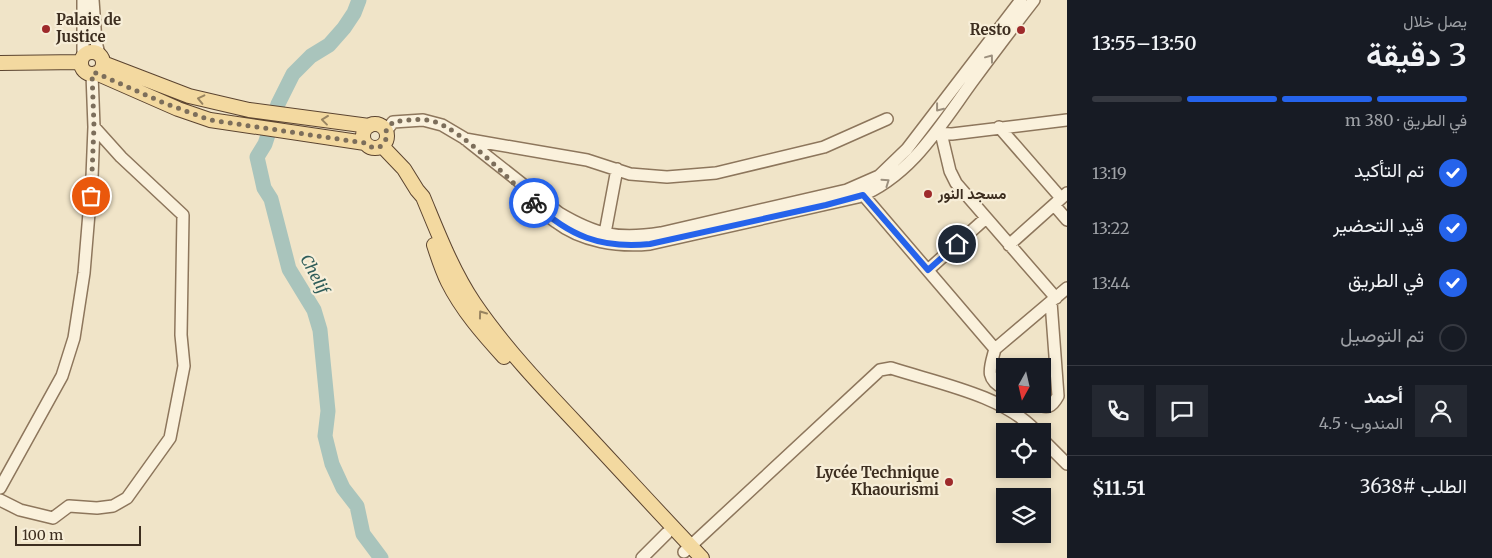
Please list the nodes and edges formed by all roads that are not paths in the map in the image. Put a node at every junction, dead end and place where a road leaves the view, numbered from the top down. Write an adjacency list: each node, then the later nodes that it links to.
1 (83, 0): 5 (street)
2 (94, 0): 7 (street)
3 (1022, 0): 12 (street, one-way to 12)
4 (1034, 0): 15 (street, one-way to 4)
5 (82, 59): 6 (main road); 7 (main road); 7 (main road)
6 (0, 63)
7 (98, 66): 10 (street); 11 (main road, one-way to 7); 17 (main road)
8 (888, 119): 19 (street)
9 (1067, 120): 13 (street)
10 (94, 126): 38 (street); 39 (street)
11 (369, 126): 14 (main road); 17 (main road)
12 (924, 127): 15 (street); 21 (street)
13 (999, 127): 15 (street); 22 (street)
14 (386, 131): 16 (street); 18 (main road)
15 (938, 133): 21 (street, one-way to 15); 23 (street)
16 (464, 138): 19 (street); 21 (street); 25 (street)
17 (365, 143): 18 (main road)
18 (382, 146): 20 (main road)
19 (617, 169): 25 (street)
20 (417, 190): 40 (main road); 41 (main road, one-way to 20)
21 (860, 191): 25 (street); 27 (street)
22 (1061, 198): 24 (street); 26 (street)
23 (986, 218): 26 (street); 27 (street)
24 (1067, 220)
25 (605, 234)
26 (1009, 245): 29 (street)
27 (928, 270): 30 (street)
28 (1067, 288): 29 (street)
29 (1054, 300): 30 (street); 32 (street)
30 (995, 349): 33 (street)
31 (1067, 366): 32 (street)
32 (1056, 371): 34 (street)
33 (996, 383)
34 (1051, 406)
35 (1029, 423): 41 (street)
36 (1051, 448): 37 (street)
37 (1066, 462)
38 (0, 488)
39 (0, 500)
40 (667, 533): 41 (main road); 42 (street)
41 (688, 552): 43 (main road)
42 (642, 558)
43 (702, 558)

